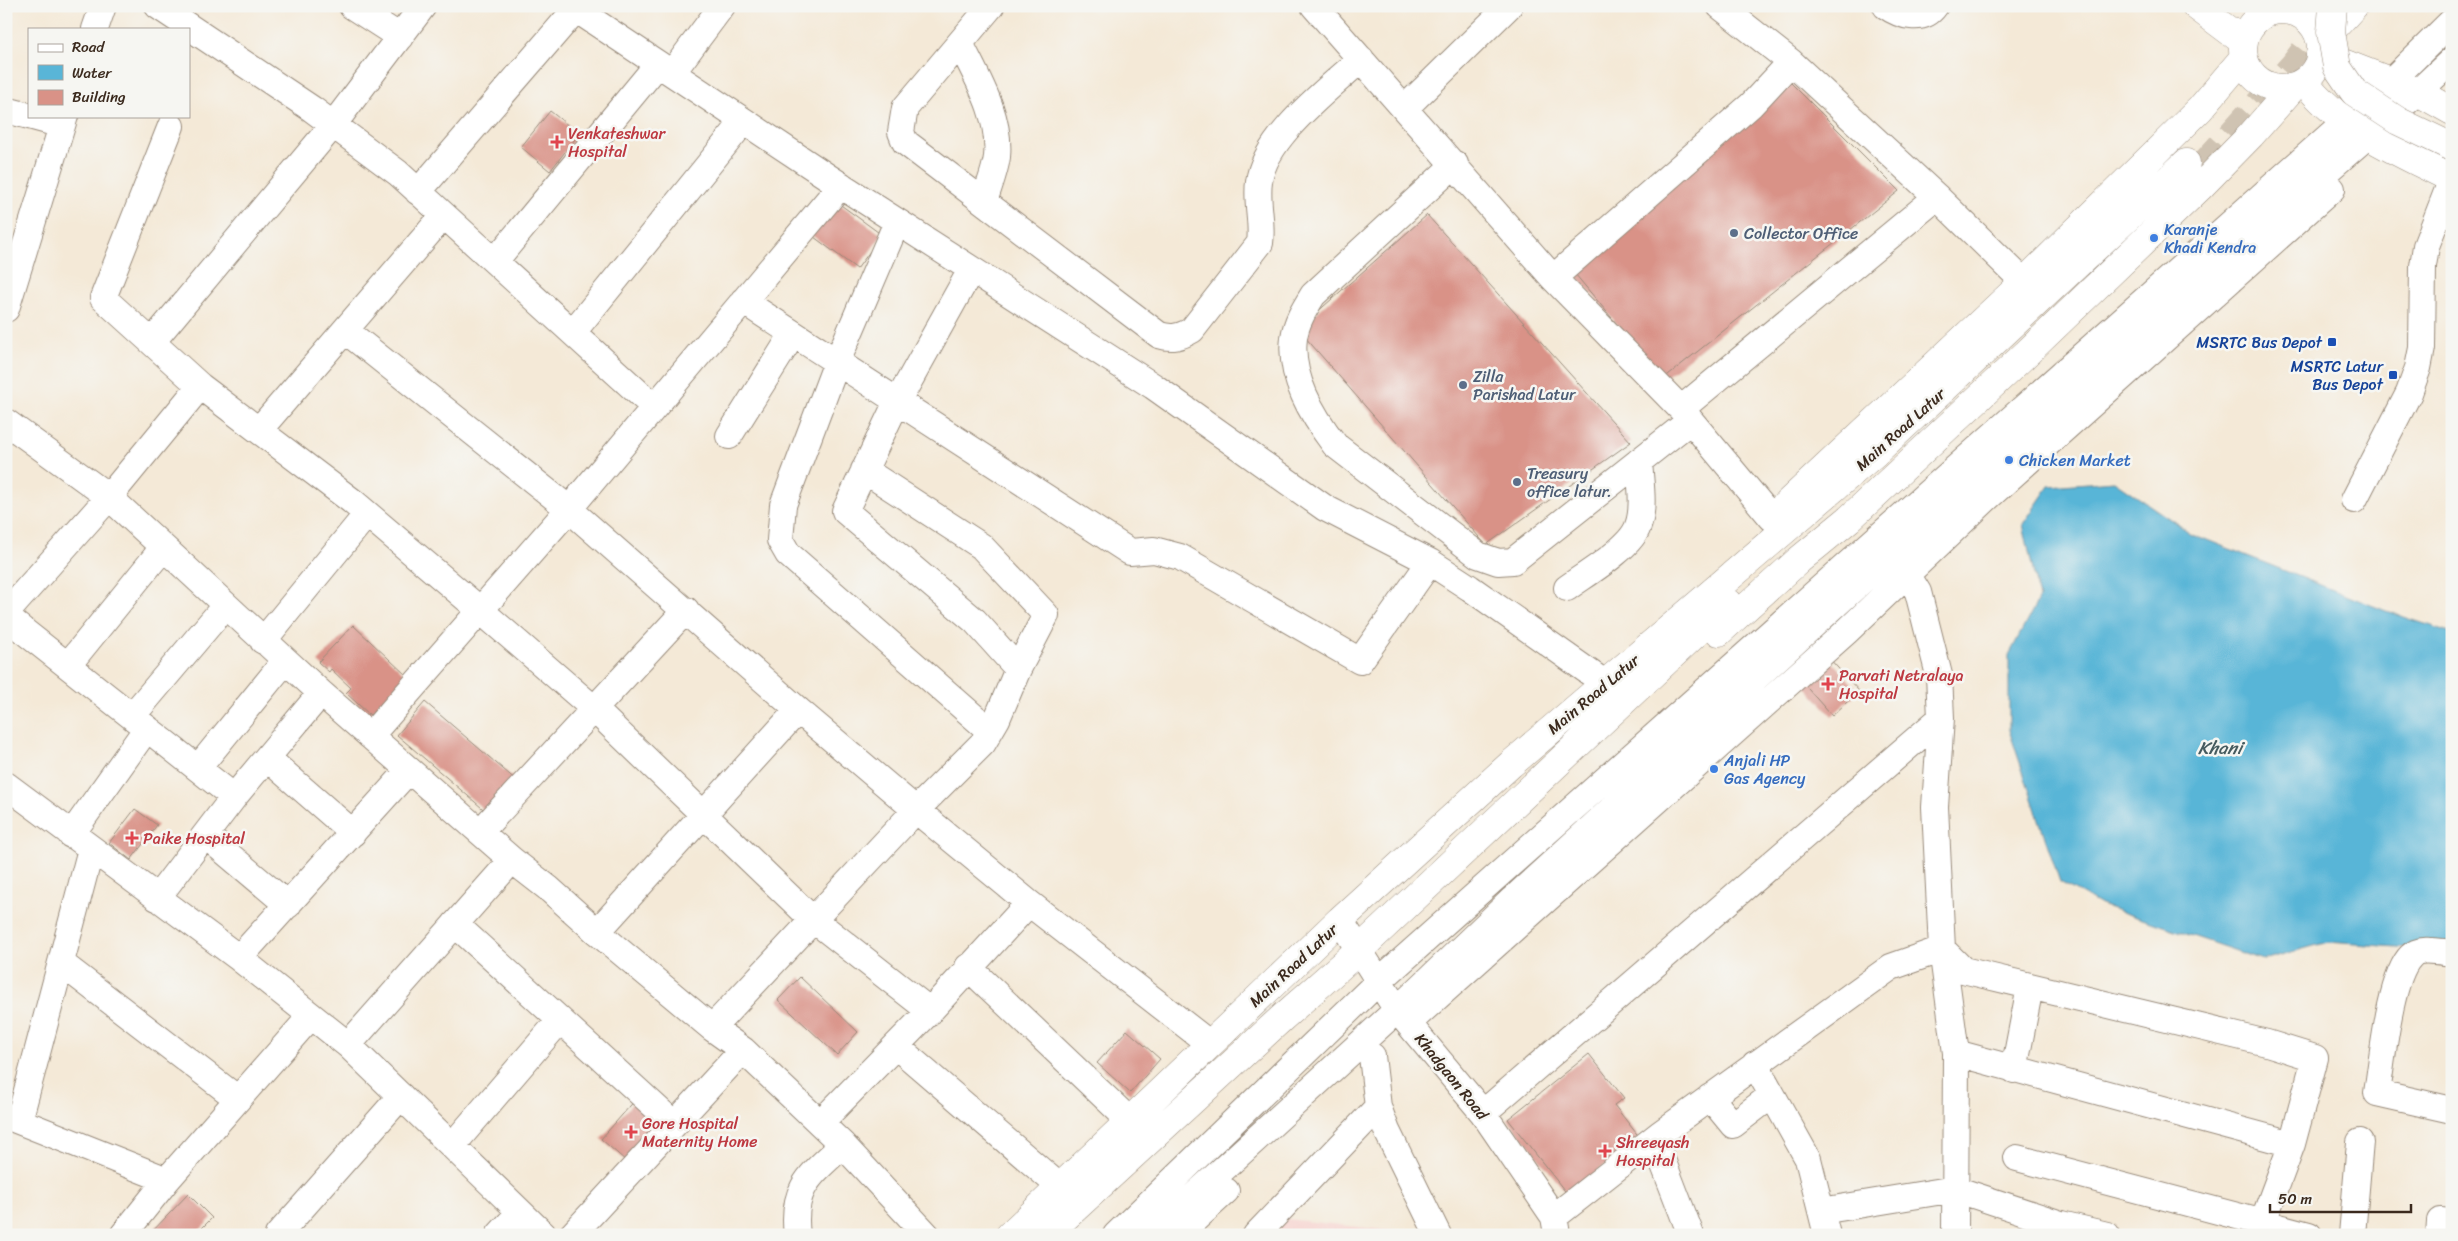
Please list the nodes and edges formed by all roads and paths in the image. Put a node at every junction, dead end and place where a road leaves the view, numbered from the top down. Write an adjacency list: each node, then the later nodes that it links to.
1 (103, 6): 18 (street)
2 (158, 6): 37 (street)
3 (352, 6): 19 (street)
4 (423, 6): 19 (street)
5 (722, 6): 26 (street)
6 (991, 6): 20 (street)
7 (1314, 6): 23 (street)
8 (1510, 6): 30 (street)
9 (1720, 6): 25 (street)
10 (1886, 6): 11 (street)
11 (1935, 6)
12 (2196, 6): 22 (main road)
13 (2333, 6): 40 (main road, bridge)
14 (2354, 6): 21 (main road)
15 (574, 8): 26 (street); 45 (street)
16 (2275, 9): 21 (main road); 22 (main road)
17 (2452, 21): 27 (street)
18 (95, 28)
19 (400, 37): 37 (street)
20 (960, 43): 47 (street); 47 (street)
21 (2320, 49): 27 (main road); 28 (main road)
22 (2244, 50): 28 (main road); 54 (main road)
23 (1361, 59): 30 (street); 47 (street)
24 (2452, 60): 29 (street)
25 (1791, 62): 46 (street); 53 (street)
26 (665, 69): 36 (street); 50 (street)
27 (2391, 81): 29 (main road); 39 (street)
28 (2299, 84): 39 (main road); 86 (main road)
29 (2418, 92): 32 (main road); 39 (street)
30 (1405, 108): 41 (street)
31 (6, 110): 33 (street)
32 (2452, 111)
33 (28, 116)
34 (43, 118): 35 (street)
35 (64, 121): 51 (street)
36 (744, 121): 44 (street); 58 (street)
37 (333, 124): 45 (street); 60 (street)
38 (171, 126): 60 (street)
39 (2365, 134): 43 (main road); 77 (street); 77 (street)
40 (2452, 147)
41 (1455, 164): 53 (street); 69 (street)
42 (2190, 170): 86 (main road, Main Road Latur)
43 (2452, 179): 72 (street)
44 (841, 185): 49 (street); 55 (street)
45 (418, 192): 48 (street)
46 (1937, 196): 54 (street); 65 (street)
47 (984, 202)
48 (444, 215): 50 (street); 57 (street)
49 (897, 222): 52 (street); 61 (street)
50 (495, 261): 58 (street)
51 (13, 265): 56 (street)
52 (971, 270): 63 (street); 78 (street)
53 (1554, 278): 65 (street)
54 (2024, 282): 75 (main road)
55 (744, 301): 59 (street); 64 (street)
56 (6, 309)
57 (346, 331): 67 (street); 73 (street)
58 (573, 332): 64 (street)
59 (793, 334): 61 (street); 68 (street)
60 (152, 342): 62 (street)
61 (837, 362): 63 (street); 95 (street)
62 (200, 386): 67 (street); 71 (street)
63 (898, 402): 70 (street); 78 (street)
64 (654, 408): 73 (street)
65 (1685, 415): 69 (street); 75 (street)
66 (6, 422): 71 (street)
67 (259, 430): 74 (street)
68 (728, 436)
69 (1639, 461): 79 (street)
70 (864, 470): 88 (street); 88 (street)
71 (109, 497): 76 (street); 83 (street)
72 (2354, 500)
73 (569, 509): 81 (street); 82 (street)
74 (367, 514): 81 (street); 84 (street)
75 (1772, 518): 86 (main road)
76 (163, 548): 80 (street); 87 (street)
77 (1893, 554): 93 (street); 122 (street); 126 (street)
78 (1430, 562): 89 (street)
79 (1567, 588)
80 (225, 606): 84 (street); 94 (street)
81 (480, 610): 91 (street); 96 (street)
82 (686, 610): 91 (street); 92 (street)
83 (6, 615): 87 (street)
84 (264, 641): 85 (street)
85 (285, 661): 90 (street); 98 (street)
86 (1647, 663): 89 (main road, Main Road Latur); 117 (main road, Main Road Latur)
87 (68, 665): 94 (street)
88 (1018, 669): 95 (street)
89 (1606, 684): 113 (main road, Main Road Latur)
90 (321, 693): 96 (street); 97 (street)
91 (594, 709): 103 (street); 104 (street)
92 (798, 710): 102 (street); 103 (street)
93 (1941, 718): 116 (street); 143 (street)
94 (139, 722): 98 (street); 107 (street)
95 (990, 732): 102 (street)
96 (370, 736): 99 (street)
97 (267, 758): 101 (street); 105 (street)
98 (198, 768): 101 (street)
99 (409, 770): 104 (street); 105 (street)
100 (6, 785): 107 (street)
101 (234, 797): 106 (street)
102 (916, 810): 110 (street); 112 (street)
103 (703, 815): 112 (street); 115 (street)
104 (480, 832): 108 (street)
105 (353, 833): 111 (street)
106 (205, 836): 109 (street); 111 (street)
107 (81, 842): 109 (street); 120 (street)
108 (512, 860): 114 (street); 115 (street)
109 (158, 898): 119 (street)
110 (1029, 903): 121 (street); 129 (street)
111 (288, 905): 119 (street)
112 (813, 919): 124 (street); 128 (street)
113 (1340, 920): 117 (street, Khadgaon Road); 129 (main road, Main Road Latur)
114 (455, 924): 127 (street); 130 (street)
115 (597, 932): 128 (street)
116 (1942, 949): 123 (street); 133 (street); 135 (street)
117 (1359, 950): 122 (street, Khadgaon Road); 171 (main road, Main Road Latur)
118 (2452, 953): 142 (street)
119 (239, 958): 125 (street)
120 (61, 963): 140 (street); 144 (street)
121 (968, 967): 124 (street); 145 (street)
122 (1378, 981): 126 (street, Khadgaon Road); 172 (street)
123 (2030, 987): 136 (street); 150 (street)
124 (930, 1011): 131 (street)
125 (311, 1016): 130 (street); 140 (street)
126 (1403, 1016): 134 (street); 143 (street, Khadgaon Road); 173 (street)
127 (560, 1020): 146 (street); 152 (street)
128 (712, 1028): 132 (street)
129 (1210, 1044): 145 (main road, Main Road Latur)
130 (348, 1045): 138 (street)
131 (896, 1046): 147 (street); 155 (street)
132 (743, 1050): 146 (street); 147 (street)
133 (1956, 1053): 136 (street); 156 (street)
134 (1372, 1056): 141 (street); 174 (street)
135 (1755, 1064): 137 (street); 139 (street)
136 (2014, 1070): 150 (street)
137 (1772, 1095): 139 (street); 159 (street)
138 (401, 1096): 152 (street); 164 (street)
139 (1710, 1098): 148 (street)
140 (238, 1099): 154 (street)
141 (1378, 1107): 175 (street); 176 (street)
142 (2452, 1110)
143 (1483, 1113): 160 (street, Khadgaon Road)
144 (13, 1119): 154 (street)
145 (1129, 1120): 155 (main road, Main Road Latur)
146 (673, 1123): 167 (street)
147 (820, 1123): 151 (street)
148 (1654, 1139): 160 (street); 177 (street)
149 (2360, 1142): 181 (street)
150 (2292, 1144): 162 (street)
151 (843, 1145): 168 (street); 169 (street)
152 (452, 1146): 157 (street)
153 (2017, 1158): 162 (street)
154 (167, 1180): 163 (street)
155 (1059, 1186): 170 (main road, Main Road Latur)
156 (1955, 1189): 159 (street); 161 (street); 178 (street)
157 (520, 1212): 165 (street); 166 (street)
158 (2452, 1222): 182 (street)
159 (1824, 1223)
160 (1556, 1226)
161 (2062, 1229): 179 (street)
162 (2261, 1229): 180 (street)
163 (123, 1235)
164 (278, 1235)
165 (499, 1235)
166 (544, 1235)
167 (572, 1235)
168 (798, 1235)
169 (928, 1235)
170 (1010, 1235)
171 (1046, 1235)
172 (1116, 1235)
173 (1151, 1235)
174 (1178, 1235)
175 (1256, 1235)
176 (1438, 1235)
177 (1691, 1235)
178 (1955, 1235)
179 (2107, 1235)
180 (2310, 1235)
181 (2352, 1235)
182 (2439, 1235)

